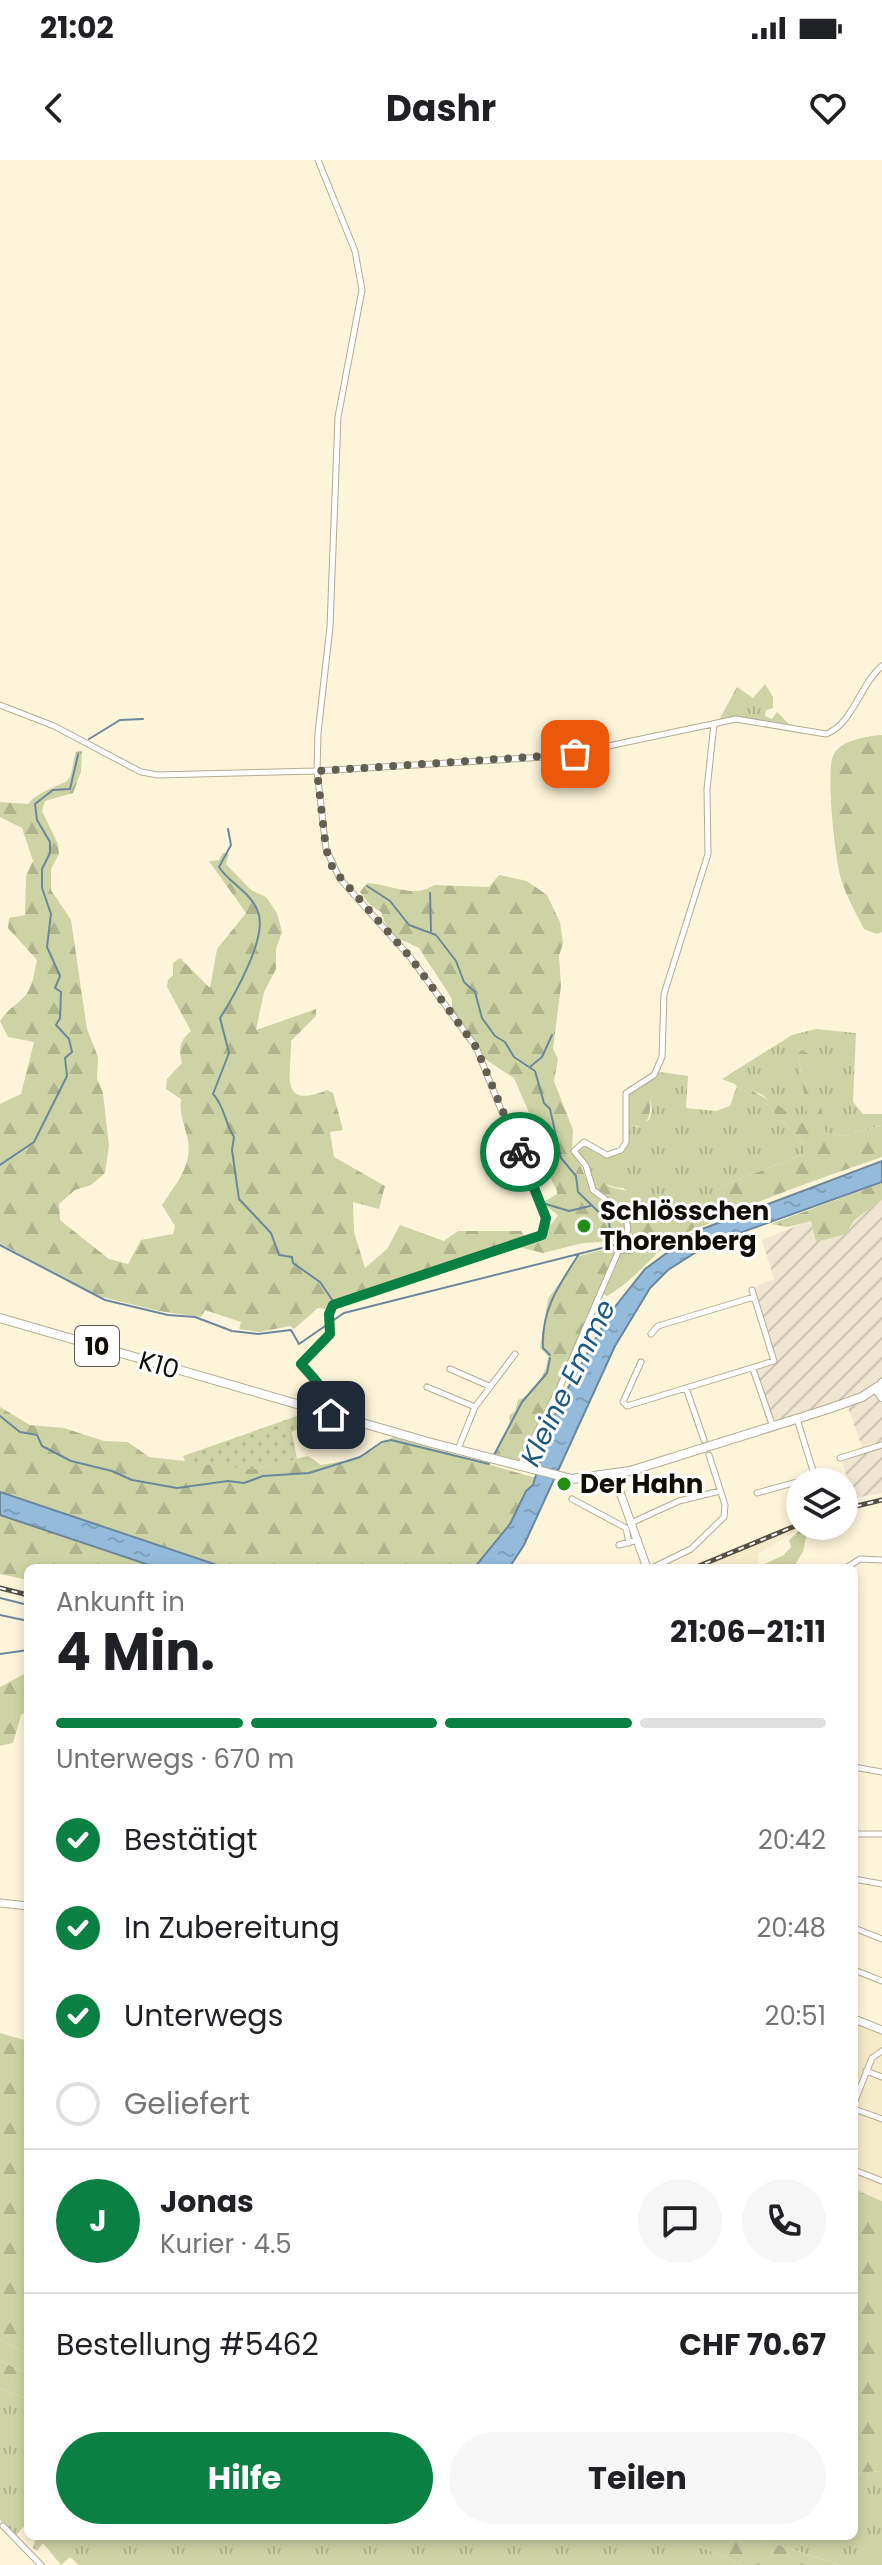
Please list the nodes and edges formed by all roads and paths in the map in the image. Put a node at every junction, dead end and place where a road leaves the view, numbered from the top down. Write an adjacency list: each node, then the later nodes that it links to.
1 (318, 160): 5 (street)
2 (882, 666): 4 (street)
3 (0, 705): 5 (street)
4 (714, 724): 5 (street); 25 (street)
5 (317, 771): 17 (street)
6 (0, 1318): 17 (main road, K10 / 10)
7 (651, 1334): 10 (street)
8 (515, 1354): 12 (street)
9 (641, 1362): 14 (street)
10 (753, 1368): 14 (street); 19 (street)
11 (450, 1369): 12 (street)
12 (489, 1386): 16 (street)
13 (427, 1387): 16 (street)
14 (686, 1388): 20 (street)
15 (880, 1391): 18 (main road, 10)
16 (475, 1407): 22 (street)
17 (331, 1415): 22 (main road, 10)
18 (797, 1418): 19 (main road, 10); 28 (street)
19 (772, 1424): 26 (main road, 10)
20 (704, 1440)
21 (882, 1445): 24 (street)
22 (457, 1450): 25 (main road, 10)
23 (709, 1455): 27 (street)
24 (840, 1458)
25 (519, 1467): 26 (main road, 10)
26 (614, 1475): 30 (street)
27 (720, 1491): 30 (street); 36 (street)
28 (757, 1493)
29 (572, 1499): 32 (street)
30 (631, 1523): 31 (street)
31 (638, 1540): 32 (street); 35 (street)
32 (629, 1543): 33 (street)
33 (619, 1545)
34 (882, 1560): 37 (street)
35 (648, 1564)
36 (659, 1564)
37 (852, 1564)
38 (858, 1768): 39 (street)
39 (882, 1772)
40 (858, 1834): 41 (street)
41 (882, 1834)
42 (858, 1880): 43 (street)
43 (882, 1884)
44 (0, 1903): 45 (street)
45 (24, 1906)
46 (858, 1930): 47 (street)
47 (882, 1939)
48 (858, 1972): 49 (street)
49 (882, 1981)
50 (858, 2021): 51 (street)
51 (882, 2030)
52 (882, 2051): 53 (street)
53 (866, 2071): 54 (street); 55 (street)
54 (882, 2077)
55 (858, 2094)
56 (858, 2108): 57 (street)
57 (882, 2119)
58 (858, 2172): 59 (street)
59 (882, 2181)
60 (3, 2526): 61 (street)
61 (41, 2565)

